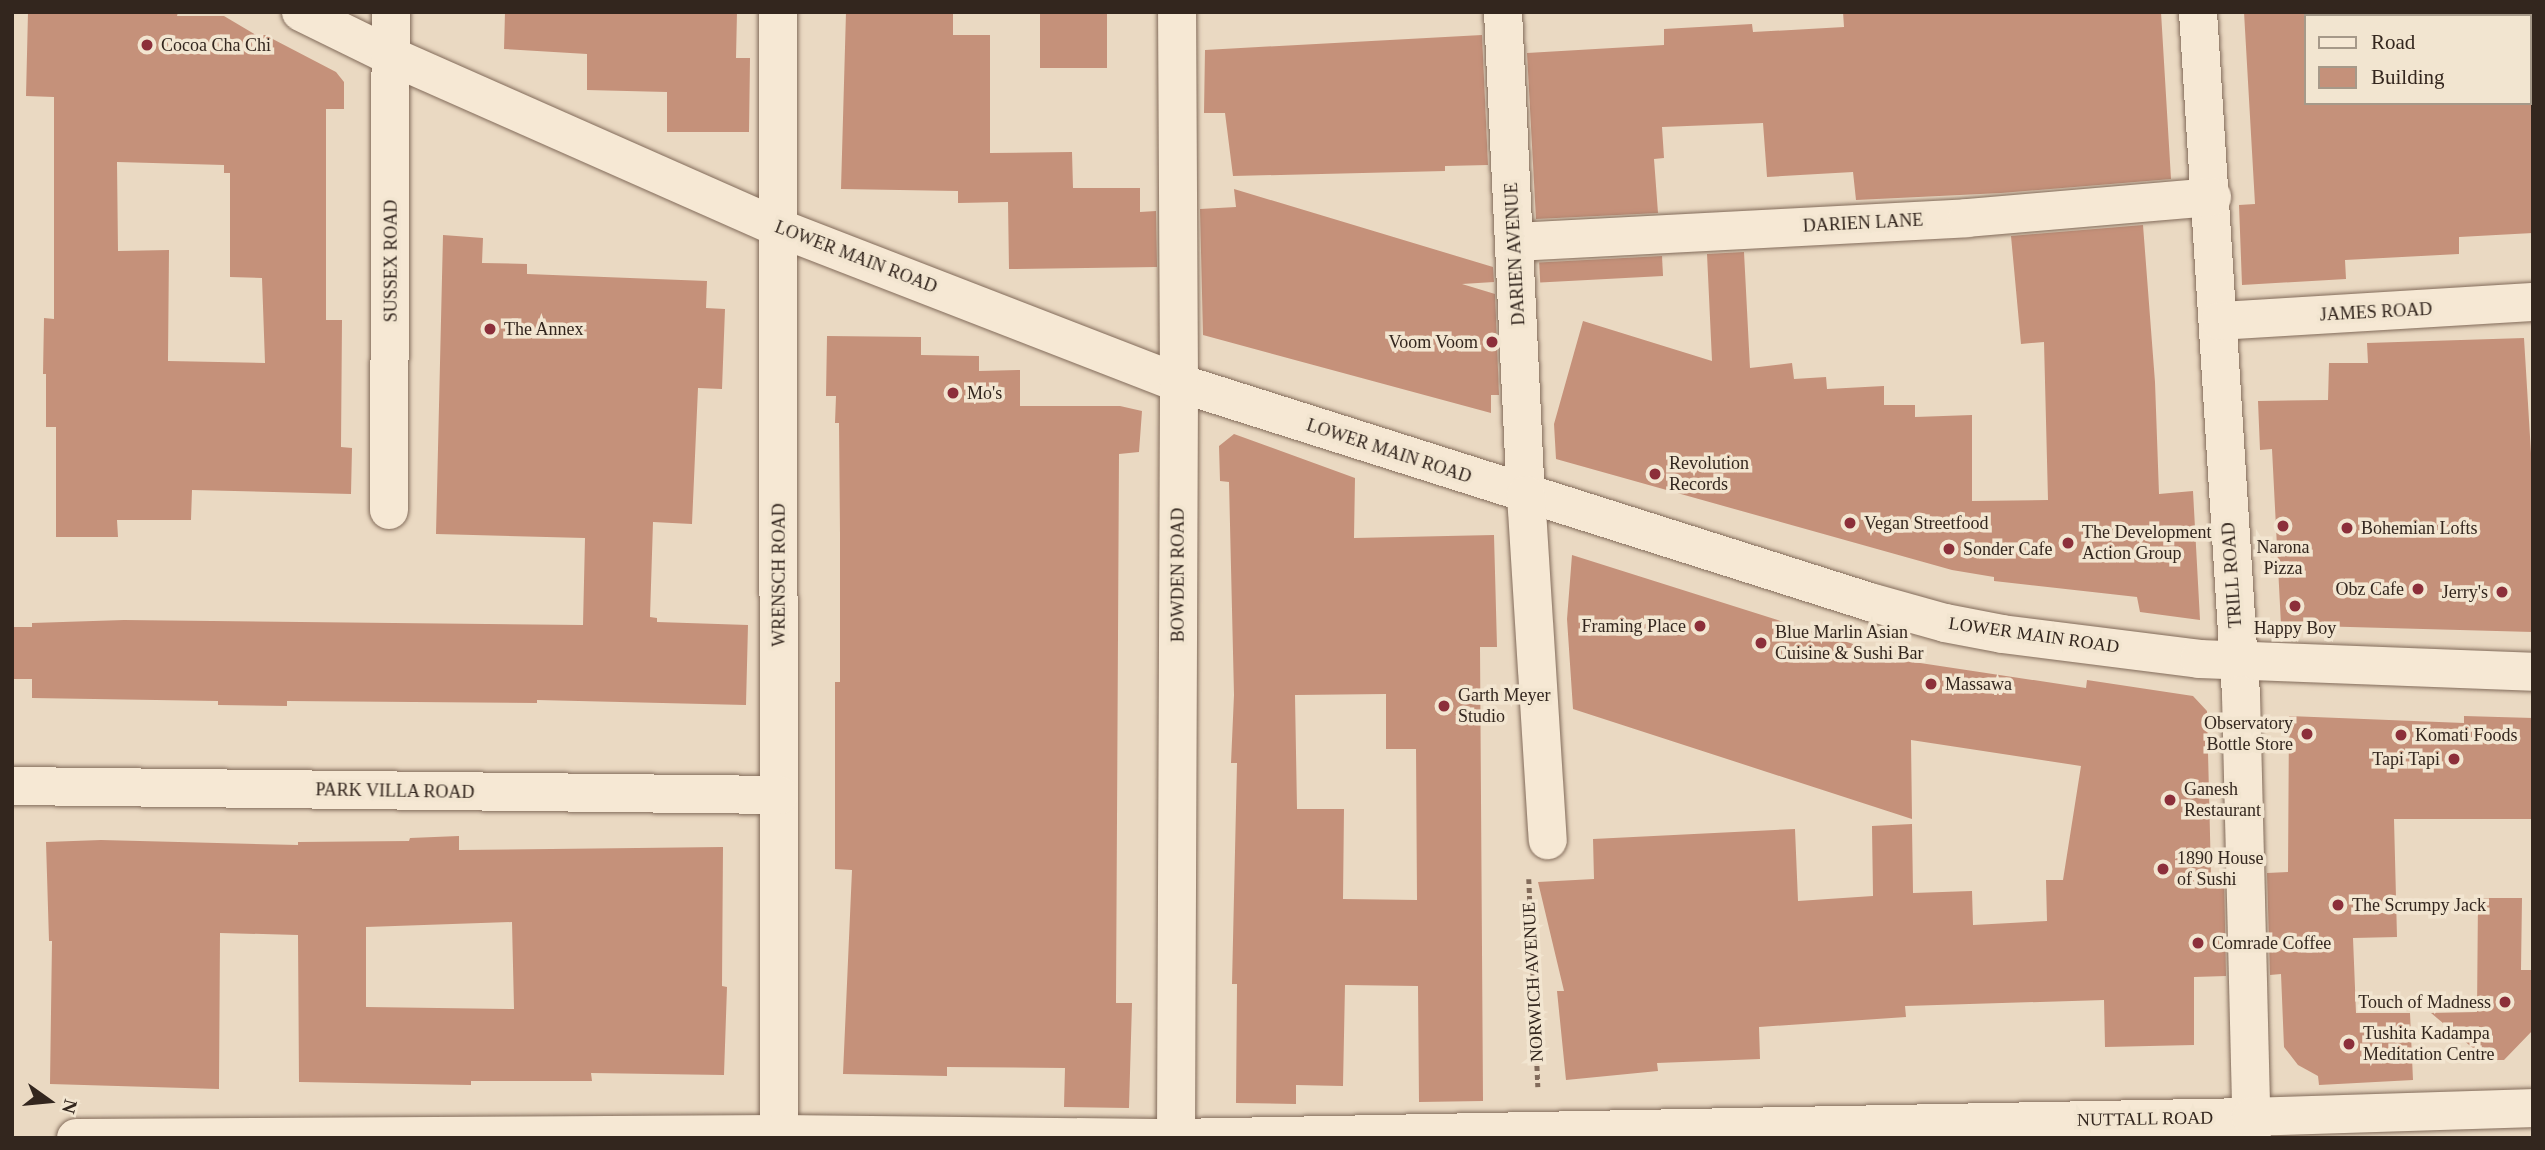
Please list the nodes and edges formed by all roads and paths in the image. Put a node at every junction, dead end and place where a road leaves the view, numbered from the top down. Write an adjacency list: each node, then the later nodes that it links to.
1 (302, 12): 7 (street, LOWER MAIN ROAD)
2 (390, 12): 7 (street, SUSSEX ROAD)
3 (779, 12): 9 (street, WRENSCH ROAD)
4 (1177, 12): 13 (street, BOWDEN ROAD)
5 (1503, 12): 10 (street, DARIEN AVENUE)
6 (2198, 12): 8 (street, TRILL ROAD)
7 (391, 56): 9 (street, LOWER MAIN ROAD); 15 (street, SUSSEX ROAD)
8 (2212, 197): 10 (street, DARIEN LANE); 12 (street, TRILL ROAD)
9 (779, 228): 13 (street, LOWER MAIN ROAD); 19 (street, WRENSCH ROAD)
10 (1515, 242): 14 (street, DARIEN AVENUE)
11 (2533, 302): 12 (street, JAMES ROAD)
12 (2220, 321): 16 (street, TRILL ROAD)
13 (1179, 383): 14 (street, LOWER MAIN ROAD); 26 (street, BOWDEN ROAD)
14 (1526, 495): 16 (street, LOWER MAIN ROAD); 20 (street)
15 (389, 510)
16 (2238, 662): 17 (street, LOWER MAIN ROAD); 22 (street, TRILL ROAD)
17 (2533, 672)
18 (12, 786): 19 (street, PARK VILLA ROAD)
19 (779, 795): 24 (street, WRENSCH ROAD)
20 (1548, 840): 23 (path, NORWICH AVENUE)
21 (2533, 1108): 22 (street, NUTTALL ROAD)
22 (2251, 1128): 23 (street, NUTTALL ROAD)
23 (1541, 1135): 26 (street, NUTTALL ROAD)
24 (779, 1136): 25 (street, NUTTALL ROAD); 26 (street, NUTTALL ROAD)
25 (76, 1138)
26 (1176, 1138)

